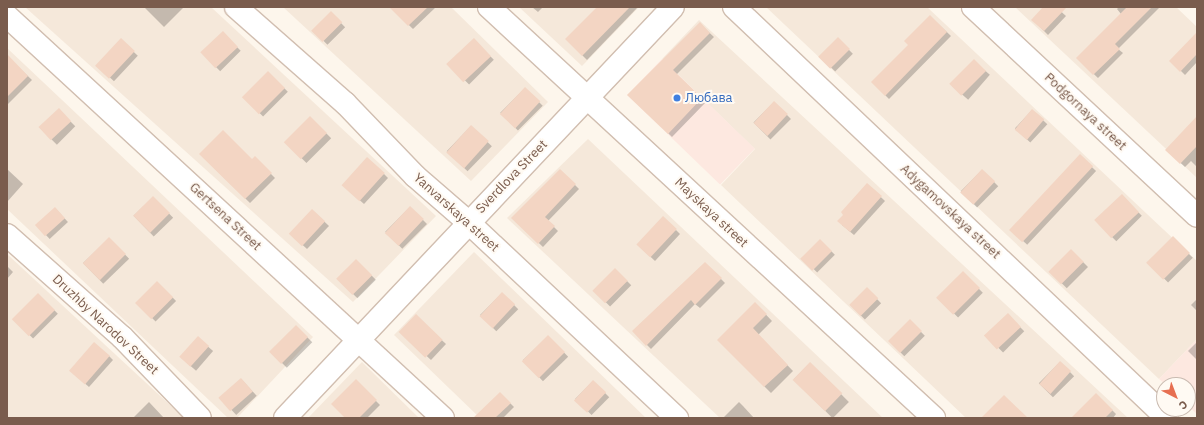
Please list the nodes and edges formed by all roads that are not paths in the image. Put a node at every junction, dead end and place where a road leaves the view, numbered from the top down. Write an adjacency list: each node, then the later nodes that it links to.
1 (236, 7): 9 (street, Yanvarskaya street)
2 (489, 7): 7 (street, Mayskaya street)
3 (673, 7): 7 (street, Sverdlova Street)
4 (734, 7): 17 (street, Adygamovskaya street)
5 (972, 7): 8 (street, Podgornaya street)
6 (7, 16): 11 (street, Gertsena Street)
7 (588, 99): 9 (street, Sverdlova Street); 16 (street, Mayskaya street)
8 (1197, 216)
9 (468, 222): 11 (street, Sverdlova Street); 15 (street, Yanvarskaya street)
10 (7, 235): 12 (street, Druzhby Narodov Street)
11 (359, 340): 13 (street, Sverdlova Street); 14 (street, Gertsena Street)
12 (200, 418)
13 (285, 418)
14 (443, 418)
15 (677, 418)
16 (934, 418)
17 (1167, 418)

